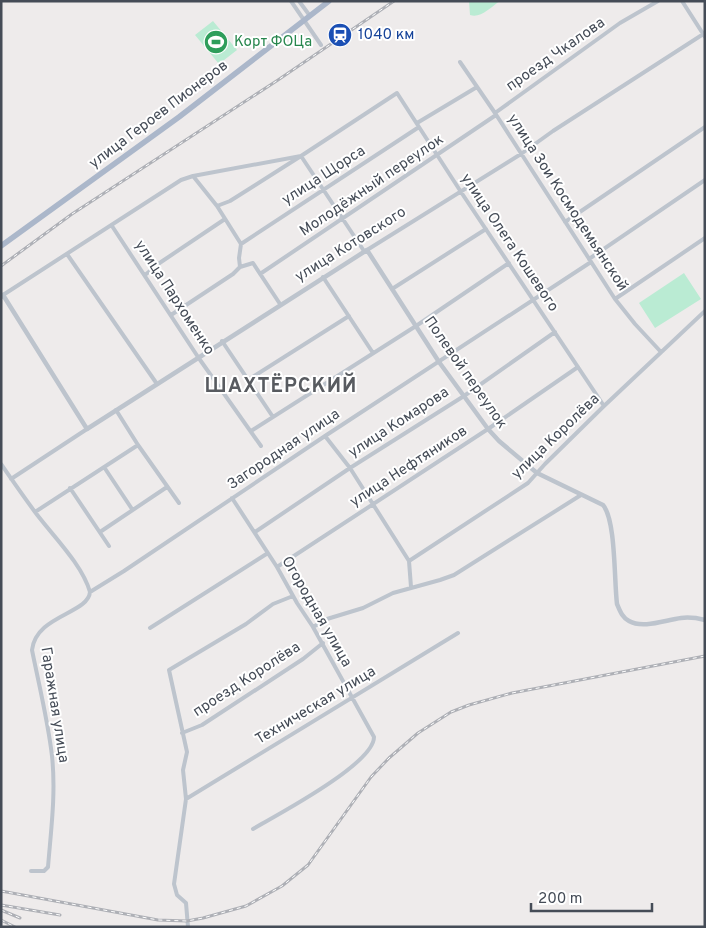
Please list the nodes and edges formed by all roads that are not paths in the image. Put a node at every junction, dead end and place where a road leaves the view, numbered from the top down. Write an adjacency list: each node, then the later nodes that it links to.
1 (290, 1): 6 (street)
2 (298, 1): 6 (street)
3 (329, 1): 6 (main road, улица Героев Пионеров)
4 (658, 1): 11 (street, проезд Чкалова)
5 (682, 1): 7 (street)
6 (307, 18): 8 (street); 29 (main road, улица Героев Пионеров)
7 (704, 34): 14 (street, улица Котовского)
8 (321, 45)
9 (460, 62): 10 (street, улица Зои Космодемьянской)
10 (477, 86): 11 (street, улица Зои Космодемьянской); 12 (street, улица Щорса)
11 (496, 114): 14 (street, улица Зои Космодемьянской); 15 (street, Молодёжный переулок)
12 (418, 125): 15 (street, улица Олега Кошевого); 16 (street, улица Олега Кошевого); 19 (street, улица Щорса)
13 (705, 126): 24 (street)
14 (521, 154): 20 (street, улица Котовского); 24 (street, улица Зои Космодемьянской)
15 (438, 155): 20 (street, улица Олега Кошевого); 23 (street, Молодёжный переулок)
16 (301, 156): 17 (street); 19 (street, Полевой переулок); 21 (street)
17 (193, 176): 21 (street); 25 (street)
18 (705, 180): 32 (street, Загородная улица)
19 (323, 190): 23 (street, Полевой переулок); 28 (street, улица Щорса)
20 (461, 192): 26 (street, улица Олега Кошевого); 30 (street, улица Котовского)
21 (217, 206): 22 (street)
22 (225, 219): 28 (street); 36 (street)
23 (342, 220): 30 (street, Полевой переулок); 35 (street, Молодёжный переулок)
24 (565, 222): 32 (street, улица Зои Космодемьянской)
25 (112, 226): 31 (street); 36 (street, улица Пархоменко)
26 (486, 229): 33 (street, улица Олега Кошевого); 38 (street)
27 (705, 238): 40 (street)
28 (241, 244): 34 (street)
29 (1, 246)
30 (366, 251): 37 (street, улица Котовского); 38 (street, Полевой переулок)
31 (67, 254): 39 (street); 55 (street)
32 (590, 260): 40 (street, улица Зои Космодемьянской); 41 (street, Загородная улица)
33 (509, 263): 41 (street, улица Олега Кошевого); 46 (street)
34 (240, 267): 35 (street); 44 (street)
35 (260, 274): 42 (street)
36 (145, 275): 44 (street, улица Пархоменко)
37 (323, 277): 42 (street, улица Котовского); 45 (street)
38 (392, 289): 46 (street, Полевой переулок)
39 (2, 296): 60 (street)
40 (615, 299): 49 (street, улица Зои Космодемьянской)
41 (532, 300): 47 (street, улица Олега Кошевого); 52 (street, Загородная улица)
42 (280, 304): 48 (street, улица Котовского)
43 (705, 311): 49 (street, улица Королёва)
44 (171, 314): 51 (street, улица Пархоменко)
45 (349, 316): 50 (street); 54 (street)
46 (416, 326): 50 (street); 52 (street, Полевой переулок)
47 (555, 332): 53 (street, улица Олега Кошевого); 56 (street, улица Комарова)
48 (222, 341): 51 (street, улица Котовского); 54 (street)
49 (662, 352): 57 (street, улица Королёва)
50 (373, 354): 59 (street)
51 (198, 357): 55 (street, улица Котовского); 62 (street, улица Пархоменко)
52 (439, 362): 56 (street, Полевой переулок); 63 (street, Загородная улица)
53 (578, 367): 57 (street, улица Олега Кошевого); 61 (street, улица Нефтяников)
54 (248, 380): 59 (street)
55 (157, 384): 58 (street, улица Котовского)
56 (464, 396): 61 (street, Полевой переулок); 68 (street, улица Комарова)
57 (604, 406): 69 (street, улица Королёва)
58 (116, 410): 60 (street, улица Котовского); 64 (street)
59 (273, 417): 62 (street)
60 (87, 428): 70 (street, улица Котовского)
61 (488, 429): 69 (street, Полевой переулок); 76 (street, улица Нефтяников)
62 (251, 432): 65 (street, улица Пархоменко)
63 (325, 436): 68 (street); 74 (street, Загородная улица)
64 (138, 445): 67 (street); 71 (street)
65 (261, 446)
66 (1, 464): 70 (street)
67 (104, 467): 72 (street); 77 (street)
68 (350, 468): 76 (street); 80 (street, улица Комарова)
69 (537, 473): 73 (street, Полевой переулок); 83 (street, улица Королёва)
70 (11, 479): 78 (street)
71 (167, 487): 75 (street); 77 (street)
72 (70, 488): 78 (street); 79 (street)
73 (581, 494): 85 (street); 88 (street, Полевой переулок)
74 (232, 498): 80 (street, Огородная улица); 86 (street, Загородная улица)
75 (179, 503)
76 (372, 504): 83 (street); 84 (street, улица Нефтяников)
77 (132, 510): 79 (street)
78 (35, 512): 86 (street)
79 (100, 532): 81 (street)
80 (255, 532): 82 (street, Огородная улица)
81 (110, 546)
82 (268, 553): 84 (street, Огородная улица); 90 (street)
83 (409, 561): 85 (street)
84 (276, 567): 87 (street, Огородная улица)
85 (411, 587): 89 (street)
86 (90, 592): 97 (street, Гаражная улица)
87 (293, 596): 89 (street, Огородная улица); 94 (street)
88 (705, 620)
89 (314, 627): 92 (street, Огородная улица)
90 (150, 628)
91 (458, 633): 93 (street, Техническая улица)
92 (322, 643): 93 (street, Огородная улица); 94 (street, проезд Королёва)
93 (351, 697): 95 (street, Техническая улица); 96 (street, Огородная улица)
94 (182, 733): 95 (street)
95 (186, 799): 98 (street)
96 (253, 829)
97 (31, 871)
98 (188, 927)

